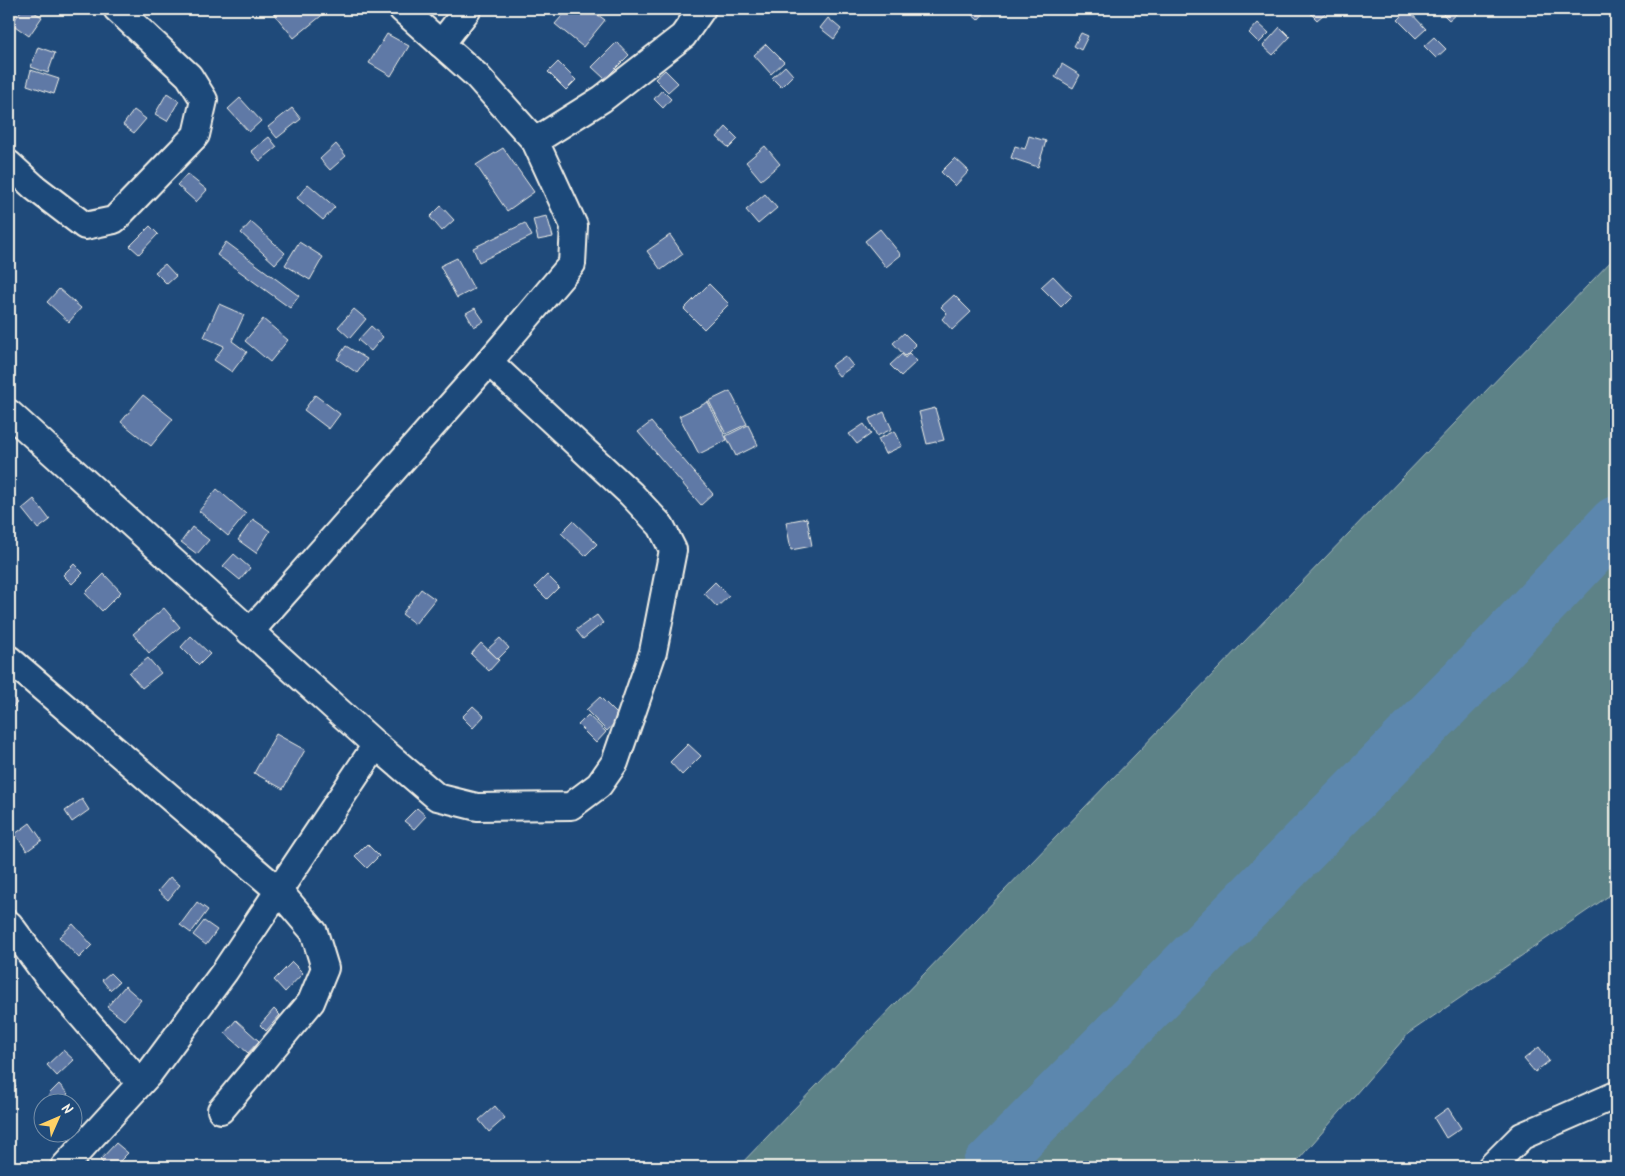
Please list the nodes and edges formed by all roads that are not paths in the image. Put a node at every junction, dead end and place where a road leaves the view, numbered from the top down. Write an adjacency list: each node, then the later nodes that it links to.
1 (117, 9): 7 (street)
2 (402, 9): 5 (street)
3 (468, 9): 5 (street)
4 (702, 9): 6 (street)
5 (441, 44): 6 (street)
6 (535, 141): 8 (street)
7 (9, 164)
8 (489, 362): 10 (street); 12 (street)
9 (9, 413): 10 (street)
10 (250, 632): 12 (street)
11 (9, 659): 13 (street)
12 (376, 745): 13 (street)
13 (279, 891): 15 (street); 17 (street)
14 (9, 924): 15 (street)
15 (140, 1083): 18 (street)
16 (1616, 1095): 19 (street)
17 (221, 1110)
18 (64, 1167)
19 (1491, 1167)

